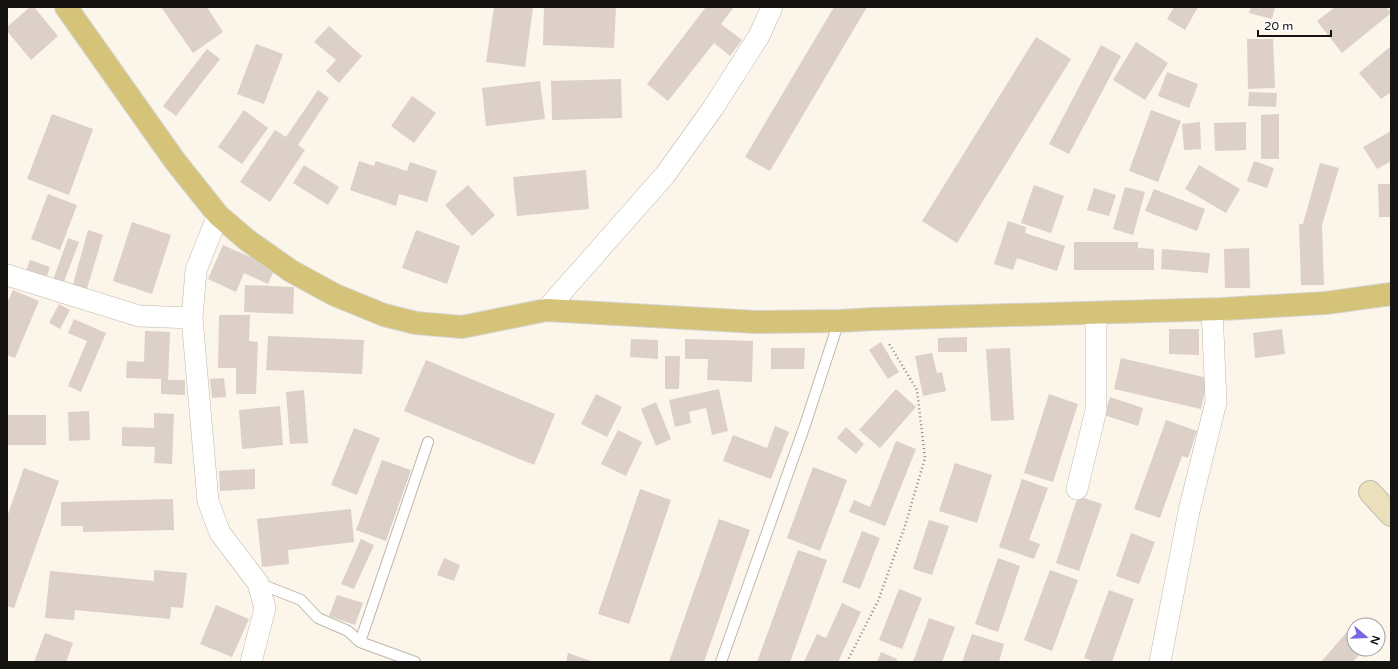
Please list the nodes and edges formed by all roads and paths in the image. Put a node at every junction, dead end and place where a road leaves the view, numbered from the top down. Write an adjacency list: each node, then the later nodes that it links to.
1 (66, 7): 3 (main road)
2 (772, 7): 7 (street)
3 (218, 215): 7 (main road); 9 (street)
4 (7, 275): 9 (street)
5 (1391, 294): 6 (main road)
6 (1212, 309): 8 (main road); 22 (street)
7 (546, 310): 11 (main road)
8 (1096, 313): 10 (main road); 13 (street)
9 (192, 318): 16 (street)
10 (874, 319): 11 (main road); 21 (path)
11 (840, 321): 20 (lane)
12 (428, 442): 17 (lane)
13 (1077, 489)
14 (1370, 492): 15 (main road)
15 (1391, 515)
16 (258, 583): 17 (lane); 18 (street)
17 (360, 642): 19 (lane)
18 (251, 662)
19 (415, 662)
20 (721, 662)
21 (847, 662)
22 (1160, 662)

